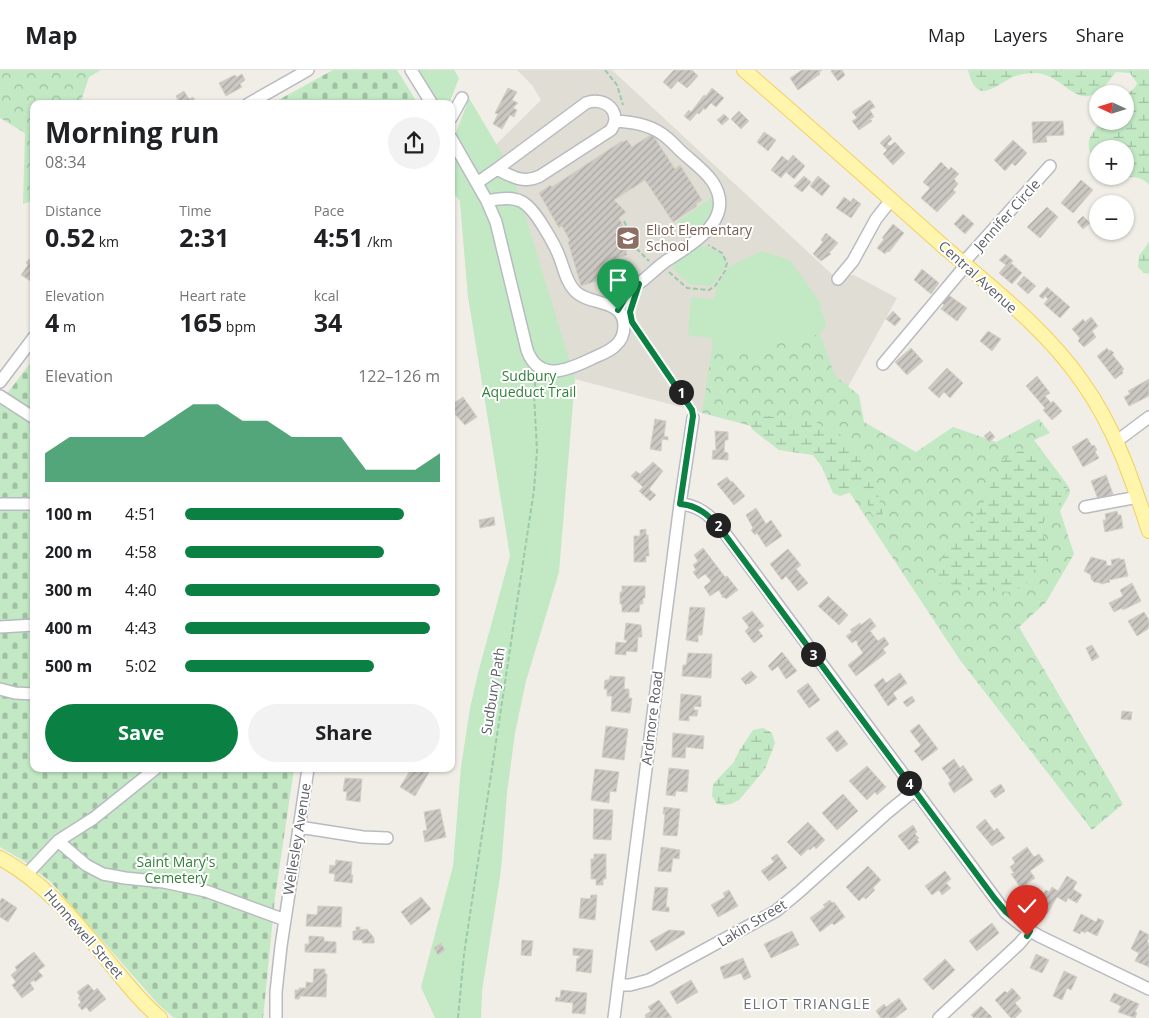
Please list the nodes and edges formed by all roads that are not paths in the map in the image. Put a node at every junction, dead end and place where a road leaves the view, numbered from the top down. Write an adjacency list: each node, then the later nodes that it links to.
1 (308, 70): 5 (street)
2 (411, 70): 6 (street)
3 (752, 72): 13 (main road, Central Avenue)
4 (462, 98): 7 (street)
5 (255, 100)
6 (430, 100)
7 (455, 111)
8 (620, 122): 11 (street); 11 (street); 18 (street)
9 (455, 145): 12 (street)
10 (1050, 166): 15 (street, Jennifer Circle)
11 (497, 169): 12 (street)
12 (477, 182): 14 (street)
13 (891, 200): 15 (main road, Central Avenue); 17 (street)
14 (487, 201): 19 (street); 19 (street)
15 (965, 264): 21 (street, Jennifer Circle); 27 (main road, Central Avenue)
16 (627, 268): 18 (street)
17 (838, 279)
18 (627, 291): 19 (street)
19 (618, 310)
20 (30, 342): 22 (street)
21 (883, 364)
22 (0, 382)
23 (0, 396): 24 (street)
24 (30, 415)
25 (1149, 417): 27 (street)
26 (693, 418): 31 (street, Ardmore Road)
27 (1117, 441): 28 (main road, Central Avenue)
28 (1138, 497): 32 (street); 33 (main road, Central Avenue)
29 (0, 504): 30 (street)
30 (30, 504)
31 (680, 504): 40 (street); 48 (street, Ardmore Road)
32 (1085, 507)
33 (1149, 531)
34 (30, 625): 35 (street)
35 (0, 627)
36 (0, 689): 37 (street)
37 (30, 694)
38 (151, 772): 43 (street)
39 (308, 772): 41 (street, Wellesley Avenue)
40 (914, 790): 47 (street); 48 (street, Lakin Street)
41 (299, 826): 42 (street); 46 (street, Wellesley Avenue)
42 (387, 838)
43 (58, 841): 45 (street); 46 (street)
44 (0, 858): 45 (main road, Hunnewell Street)
45 (27, 874): 50 (main road, Hunnewell Street)
46 (286, 915): 51 (street, Wellesley Avenue)
47 (1030, 931): 49 (street); 53 (street)
48 (618, 985): 52 (street, Ardmore Road)
49 (1149, 989)
50 (160, 1018)
51 (276, 1018)
52 (614, 1018)
53 (939, 1018)

